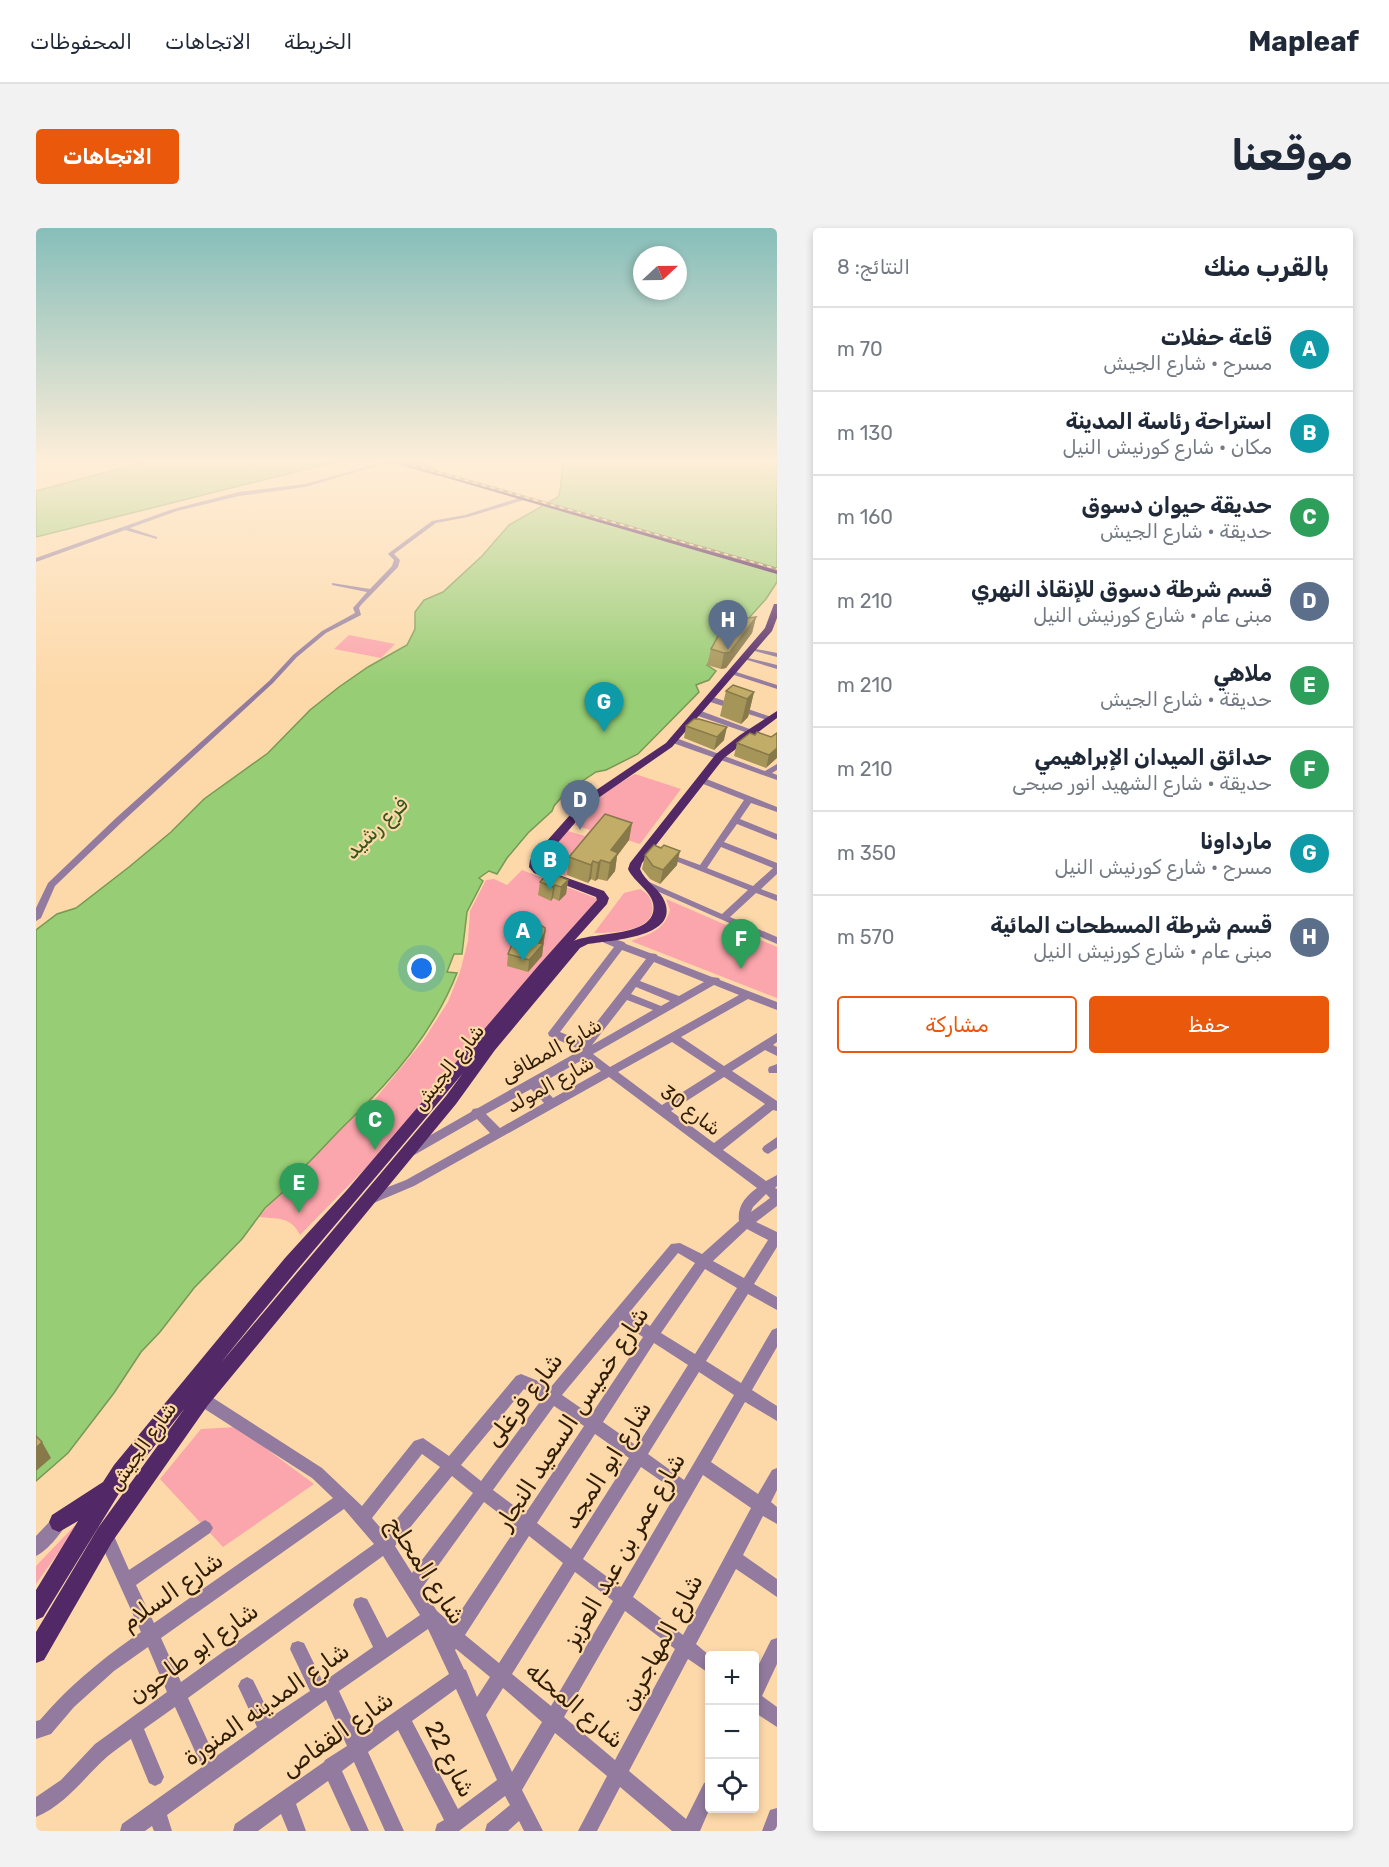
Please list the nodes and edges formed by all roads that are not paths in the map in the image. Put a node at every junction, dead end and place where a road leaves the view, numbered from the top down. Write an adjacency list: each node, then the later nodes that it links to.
1 (106, 535): 6 (street)
2 (145, 535): 5 (street)
3 (417, 535): 9 (street)
4 (656, 535): 7 (highway)
5 (154, 538)
6 (36, 560)
7 (777, 569)
8 (334, 586): 9 (street)
9 (370, 594): 39 (street)
10 (777, 606): 11 (main road)
11 (774, 619): 12 (main road)
12 (753, 649): 13 (street); 14 (main road)
13 (777, 655)
14 (746, 658): 15 (street); 16 (main road)
15 (777, 667)
16 (734, 673): 17 (street); 18 (main road)
17 (777, 687)
18 (710, 699): 19 (main road); 20 (street)
19 (698, 713): 21 (street); 22 (main road)
20 (773, 716): 21 (main road, شارع الجيش)
21 (751, 731): 23 (main road, شارع الجيش)
22 (673, 740): 23 (street); 89 (main road, شارع الجيش)
23 (720, 756): 25 (street); 27 (main road, شارع الجيش)
24 (777, 766): 25 (street)
25 (766, 774): 26 (street)
26 (777, 778)
27 (701, 780): 28 (street); 33 (main road, شارع الجيش)
28 (749, 799): 29 (street); 30 (street)
29 (777, 810)
30 (735, 820): 31 (street); 32 (street)
31 (777, 837)
32 (719, 843): 34 (street); 35 (street)
33 (647, 849): 35 (street); 36 (main road, شارع الجيش)
34 (777, 868): 37 (street)
35 (702, 869): 37 (street)
36 (646, 884): 40 (street); 41 (main road, شارع الجيش)
37 (755, 889): 38 (street); 40 (street)
38 (777, 898)
39 (36, 918)
40 (723, 918): 42 (street)
41 (601, 938): 43 (street); 66 (main road, شارع الجيش)
42 (777, 941)
43 (621, 944): 44 (street); 55 (street, شارع 30)
44 (653, 956): 45 (street); 46 (street)
45 (715, 980): 47 (street); 49 (street, شارع المطافى)
46 (634, 983): 48 (street); 49 (street)
47 (749, 994): 50 (street); 52 (street, شارع المولد)
48 (625, 995): 51 (street); 55 (street)
49 (679, 1000): 51 (street, شارع المطافى)
50 (777, 1006)
51 (662, 1010): 55 (street, شارع المطافى)
52 (673, 1037): 57 (street); 58 (street, شارع المولد)
53 (777, 1037): 54 (street)
54 (764, 1045): 56 (street); 57 (street)
55 (586, 1050): 58 (street, شارع 30); 59 (street, شارع المطافى)
56 (777, 1052)
57 (723, 1071): 61 (street); 62 (street)
58 (609, 1072): 60 (street, شارع المولد); 62 (street, شارع 30)
59 (531, 1082): 60 (street); 63 (street, شارع المطافى)
60 (551, 1104): 64 (street, شارع المولد)
61 (775, 1106): 65 (street)
62 (662, 1111): 65 (street, شارع 30)
63 (477, 1112): 64 (street); 66 (street, شارع المطافى)
64 (499, 1134): 70 (street, شارع المولد)
65 (714, 1150): 68 (street, شارع 30)
66 (406, 1154): 70 (main road, شارع الجيش)
67 (777, 1180): 68 (street, شارع خميس السعيد النجار)
68 (766, 1188): 69 (street, شارع 30); 71 (street, شارع خميس السعيد النجار)
69 (777, 1199): 71 (street, شارع خميس السعيد النجار)
70 (367, 1201): 82 (main road, شارع الجيش)
71 (746, 1223): 72 (street); 73 (street, شارع خميس السعيد النجار)
72 (776, 1238): 74 (street, شارع ابو المجد)
73 (704, 1261): 74 (street); 76 (street, شارع فرغلى); 78 (street, شارع خميس السعيد النجار)
74 (744, 1285): 75 (street); 79 (street, شارع ابو المجد)
75 (777, 1304)
76 (621, 1315): 78 (street); 81 (street, شارع فرغلى)
77 (777, 1334): 80 (street, شارع عمر بن عبد العزيز)
78 (652, 1335): 79 (street); 84 (street, شارع خميس السعيد النجار)
79 (696, 1363): 80 (street); 85 (street, شارع ابو المجد)
80 (743, 1392): 83 (street); 86 (street, شارع عمر بن عبد العزيز)
81 (552, 1397): 84 (street); 87 (street, شارع ابو طاحون); 91 (street, شارع فرغلى)
82 (202, 1399): 92 (street, شارع المحلج); 99 (main road, شارع الجيش)
83 (777, 1414)
84 (592, 1425): 85 (street); 97 (street, شارع خميس السعيد النجار)
85 (638, 1457): 90 (street); 103 (street, شارع ابو المجد)
86 (701, 1464): 90 (street, شارع عمر بن عبد العزيز); 93 (street)
87 (451, 1466): 91 (street); 95 (street); 100 (street, شارع ابو طاحون)
88 (777, 1474): 93 (street, شارع المهاجرين)
89 (109, 1488): 96 (main road); 109 (main road, شارع الجيش)
90 (686, 1490): 107 (street, شارع عمر بن عبد العزيز)
91 (484, 1491): 97 (street); 105 (street, شارع فرغلى)
92 (345, 1499): 95 (street, شارع المحلج); 111 (street, شارع السلام)
93 (761, 1505): 94 (street); 102 (street, شارع المهاجرين)
94 (777, 1516)
95 (362, 1518): 100 (street, شارع المحلج)
96 (59, 1522): 101 (street)
97 (528, 1526): 103 (street); 112 (street, شارع خميس السعيد النجار)
98 (205, 1528): 104 (street)
99 (105, 1535): 104 (street); 117 (main road, شارع الجيش)
100 (385, 1545): 105 (street, شارع المحلج); 124 (street, شارع ابو طاحون)
101 (36, 1548)
102 (733, 1557): 106 (street); 114 (street, شارع المهاجرين)
103 (574, 1560): 107 (street); 119 (street, شارع ابو المجد)
104 (126, 1582): 111 (street)
105 (413, 1586): 110 (street, شارع المحلج)
106 (777, 1589)
107 (623, 1599): 114 (street); 128 (street, شارع عمر بن عبد العزيز)
108 (361, 1605): 116 (street)
109 (36, 1610)
110 (431, 1617): 112 (street, شارع المحله); 116 (street, شارع المدينه المنورة)
111 (151, 1635): 124 (street); 131 (street, شارع السلام)
112 (451, 1641): 119 (street, شارع المحله); 120 (street, شارع المحلج)
113 (777, 1646): 121 (street)
114 (685, 1647): 118 (street); 136 (street, شارع المهاجرين)
115 (298, 1649): 123 (street)
116 (384, 1650): 123 (street, شارع المدينه المنورة)
117 (36, 1652)
118 (705, 1662)
119 (502, 1674): 126 (street, شارع ابو المجد); 128 (street, شارع المحله)
120 (460, 1676): 126 (street, شارع المحلج); 127 (street, شارع القفاص)
121 (759, 1683)
122 (247, 1686): 132 (street)
123 (324, 1691): 132 (street, شارع المدينه المنورة); 133 (street)
124 (177, 1694): 130 (street, شارع ابو طاحون); 135 (street)
125 (759, 1705): 129 (street)
126 (476, 1715): 138 (street, شارع المحلج)
127 (401, 1718): 133 (street, شارع القفاص); 145 (street, شارع 22)
128 (553, 1718): 136 (street, شارع المحله); 138 (street, شارع عمر بن عبد العزيز)
129 (777, 1718)
130 (134, 1725): 137 (street); 142 (street, شارع ابو طاحون)
131 (36, 1730)
132 (268, 1730): 135 (street, شارع المدينه المنورة)
133 (357, 1749): 134 (street, شارع القفاص); 151 (street)
134 (331, 1766): 140 (street, شارع القفاص); 150 (street)
135 (212, 1770): 143 (street, شارع المدينه المنورة)
136 (618, 1773): 154 (street, شارع المهاجرين); 155 (street, شارع المحله)
137 (155, 1777)
138 (510, 1787): 141 (street, شارع المحلج); 145 (street)
139 (705, 1799): 155 (street)
140 (285, 1800): 148 (street, شارع القفاص); 149 (street)
141 (521, 1807): 152 (street); 153 (street, شارع المحلج)
142 (36, 1808)
143 (156, 1811): 146 (street, شارع المدينه المنورة); 147 (street)
144 (777, 1817): 156 (street)
145 (450, 1827)
146 (129, 1831)
147 (162, 1831)
148 (242, 1831)
149 (297, 1831)
150 (360, 1831)
151 (395, 1831)
152 (494, 1831)
153 (534, 1831)
154 (587, 1831)
155 (688, 1831)
156 (771, 1831)

